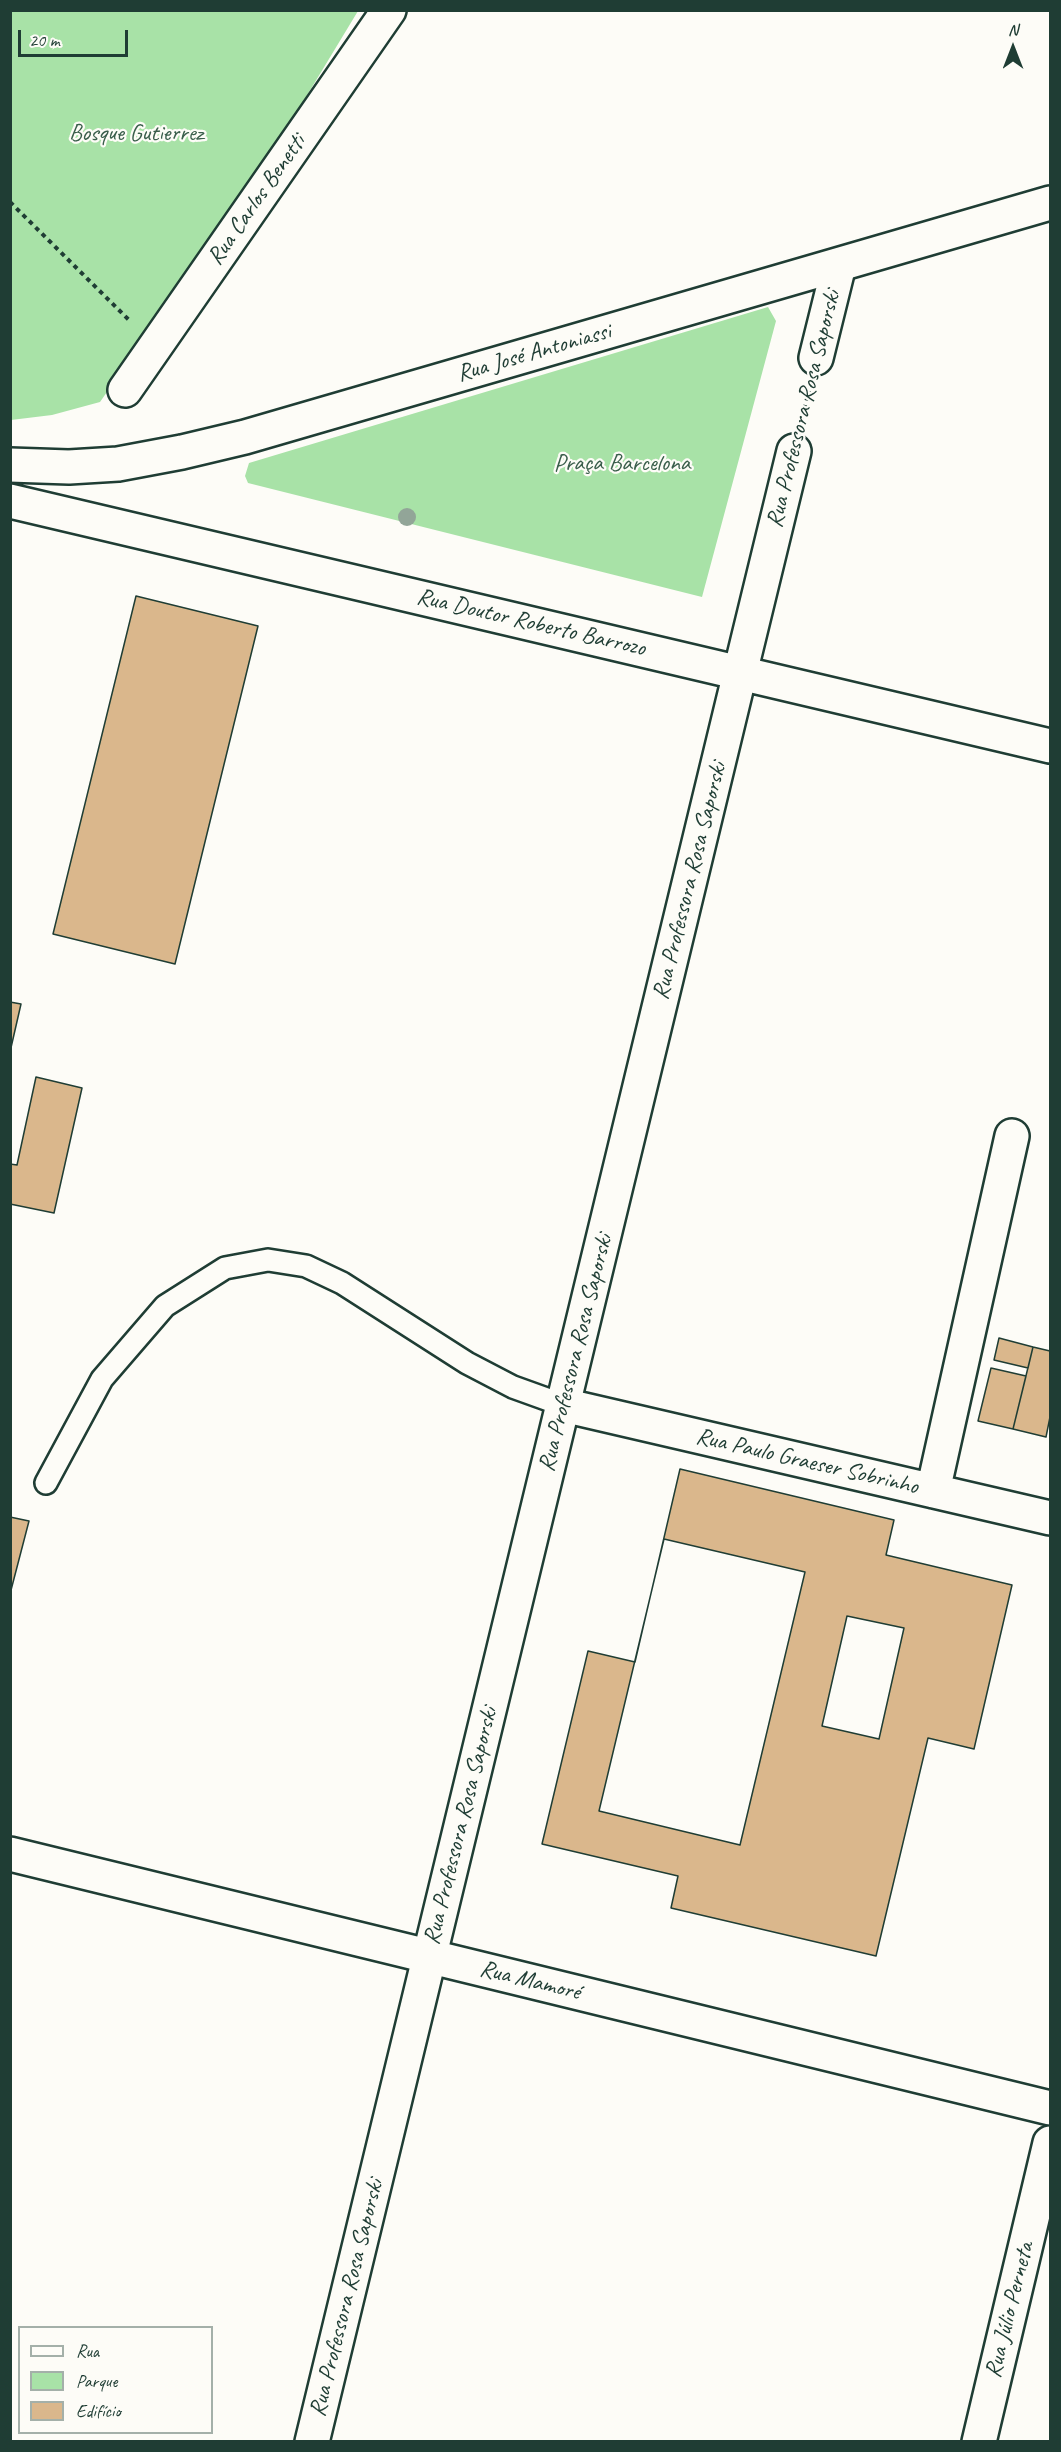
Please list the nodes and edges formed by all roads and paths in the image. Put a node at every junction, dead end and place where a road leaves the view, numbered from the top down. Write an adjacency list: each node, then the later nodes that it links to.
1 (389, 10): 5 (street, Rua Carlos Benetti)
2 (10, 202): 5 (path)
3 (1050, 203): 4 (street, Rua José Antoniassi)
4 (839, 265): 6 (street, Rua Professora Rosa Saporski); 9 (street, Rua José Antoniassi)
5 (155, 346): 7 (street, Rua Carlos Benetti)
6 (816, 358): 8 (path, Rua Professora Rosa Saporski)
7 (125, 390)
8 (794, 451): 11 (street, Rua Professora Rosa Saporski)
9 (10, 465)
10 (10, 501): 11 (street, Rua Doutor Roberto Barrozo)
11 (740, 673): 12 (street, Rua Doutor Roberto Barrozo); 14 (street, Rua Professora Rosa Saporski)
12 (1050, 747)
13 (1012, 1136): 16 (street)
14 (563, 1406): 15 (lane); 16 (street, Rua Paulo Graeser Sobrinho); 19 (street, Rua Professora Rosa Saporski)
15 (46, 1483)
16 (933, 1491): 17 (street, Rua Paulo Graeser Sobrinho)
17 (1050, 1518)
18 (10, 1854): 19 (street, Rua Mamoré)
19 (430, 1957): 20 (street, Rua Mamoré); 22 (street, Rua Professora Rosa Saporski)
20 (1050, 2108)
21 (1050, 2143): 23 (street, Rua Júlio Perneta)
22 (312, 2442)
23 (979, 2442)

